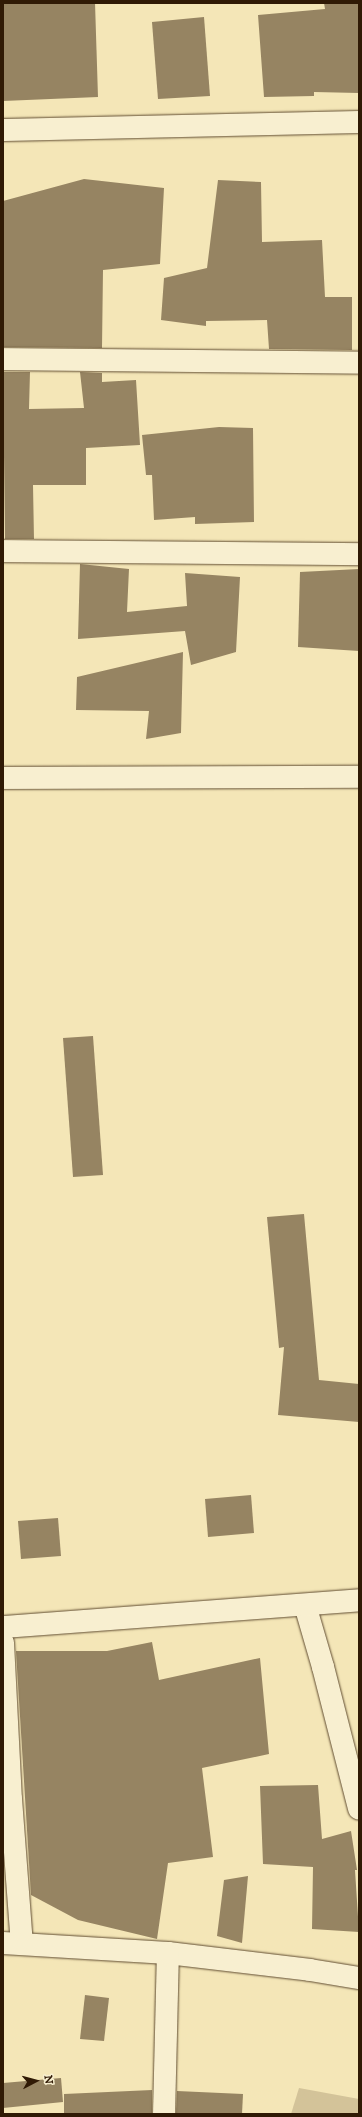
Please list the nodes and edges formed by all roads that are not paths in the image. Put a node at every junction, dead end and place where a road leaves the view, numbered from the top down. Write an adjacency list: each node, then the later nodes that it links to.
1 (359, 122): 2 (street)
2 (3, 130)
3 (3, 359): 4 (street)
4 (359, 363)
5 (3, 551): 6 (street)
6 (359, 554)
7 (359, 777): 8 (street)
8 (3, 778)
9 (359, 1600): 10 (street)
10 (305, 1605): 11 (street); 13 (street)
11 (3, 1627)
12 (3, 1643): 14 (street)
13 (359, 1808)
14 (13, 1943): 15 (street)
15 (168, 1953): 16 (street); 17 (street)
16 (359, 1978)
17 (164, 2114)

